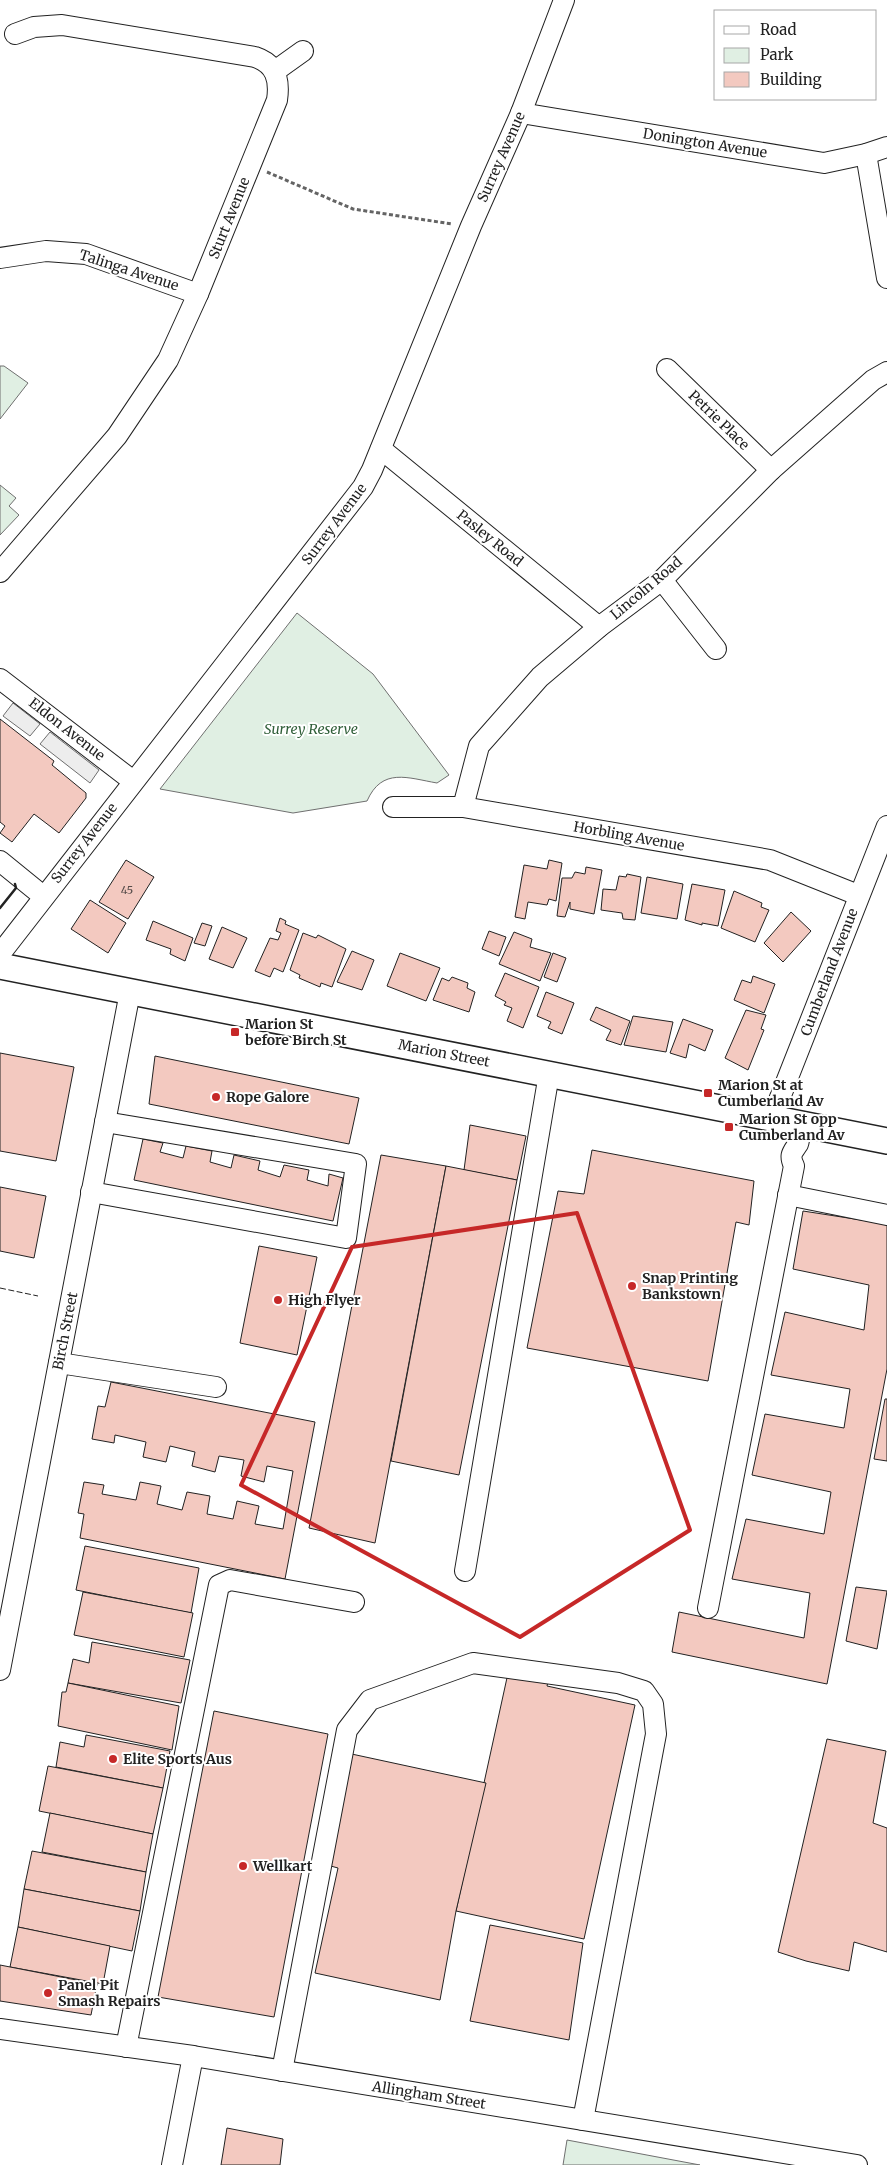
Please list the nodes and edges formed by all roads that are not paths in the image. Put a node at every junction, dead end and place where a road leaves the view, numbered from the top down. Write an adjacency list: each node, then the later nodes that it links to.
1 (564, 0): 5 (street, Surrey Avenue)
2 (15, 34): 4 (street)
3 (303, 51): 4 (street)
4 (275, 71): 10 (street, Sturt Avenue)
5 (521, 113): 7 (street, Donington Avenue); 13 (street, Surrey Avenue)
6 (887, 147): 7 (street, Donington Avenue)
7 (866, 154): 9 (street)
8 (0, 258): 10 (street, Talinga Avenue)
9 (887, 278)
10 (198, 294): 15 (street, Sturt Avenue)
11 (667, 369): 14 (street, Petrie Place)
12 (887, 372): 14 (street, Lincoln Road)
13 (381, 449): 17 (street, Pasley Road); 20 (street, Surrey Avenue)
14 (771, 470): 16 (street, Lincoln Road)
15 (0, 572)
16 (662, 580): 17 (street, Lincoln Road); 18 (street)
17 (600, 627): 22 (street, Lincoln Road)
18 (716, 649)
19 (0, 679): 20 (street, Eldon Avenue)
20 (133, 780): 26 (street, Surrey Avenue)
21 (394, 807): 22 (street, Horbling Avenue)
22 (463, 807): 25 (street, Horbling Avenue)
23 (887, 826): 25 (street, Cumberland Avenue)
24 (0, 861): 26 (street)
25 (858, 895): 31 (street, Cumberland Avenue)
26 (43, 896): 27 (street, Surrey Avenue)
27 (0, 954)
28 (0, 966): 29 (main road, Marion Street)
29 (130, 992): 30 (main road, Marion Street); 32 (street, Birch Street)
30 (549, 1074): 31 (main road, Marion Street); 40 (street)
31 (772, 1118): 33 (main road, Marion Street)
32 (105, 1122): 35 (street, Birch Street); 35 (street)
33 (800, 1134): 34 (main road, Marion Street); 36 (street)
34 (887, 1141)
35 (91, 1192): 38 (street, Birch Street)
36 (788, 1195): 37 (street); 42 (street)
37 (887, 1215)
38 (59, 1363): 39 (street); 43 (street, Birch Street)
39 (216, 1387)
40 (465, 1571)
41 (354, 1602): 45 (street)
42 (708, 1608)
43 (1, 1661)
44 (0, 2029): 45 (street, Allingham Street)
45 (126, 2047): 46 (street, Allingham Street)
46 (193, 2056): 47 (street, Allingham Street); 49 (street)
47 (282, 2071): 48 (street, Allingham Street); 48 (street)
48 (583, 2120): 50 (street, Allingham Street)
49 (172, 2165)
50 (858, 2165)

